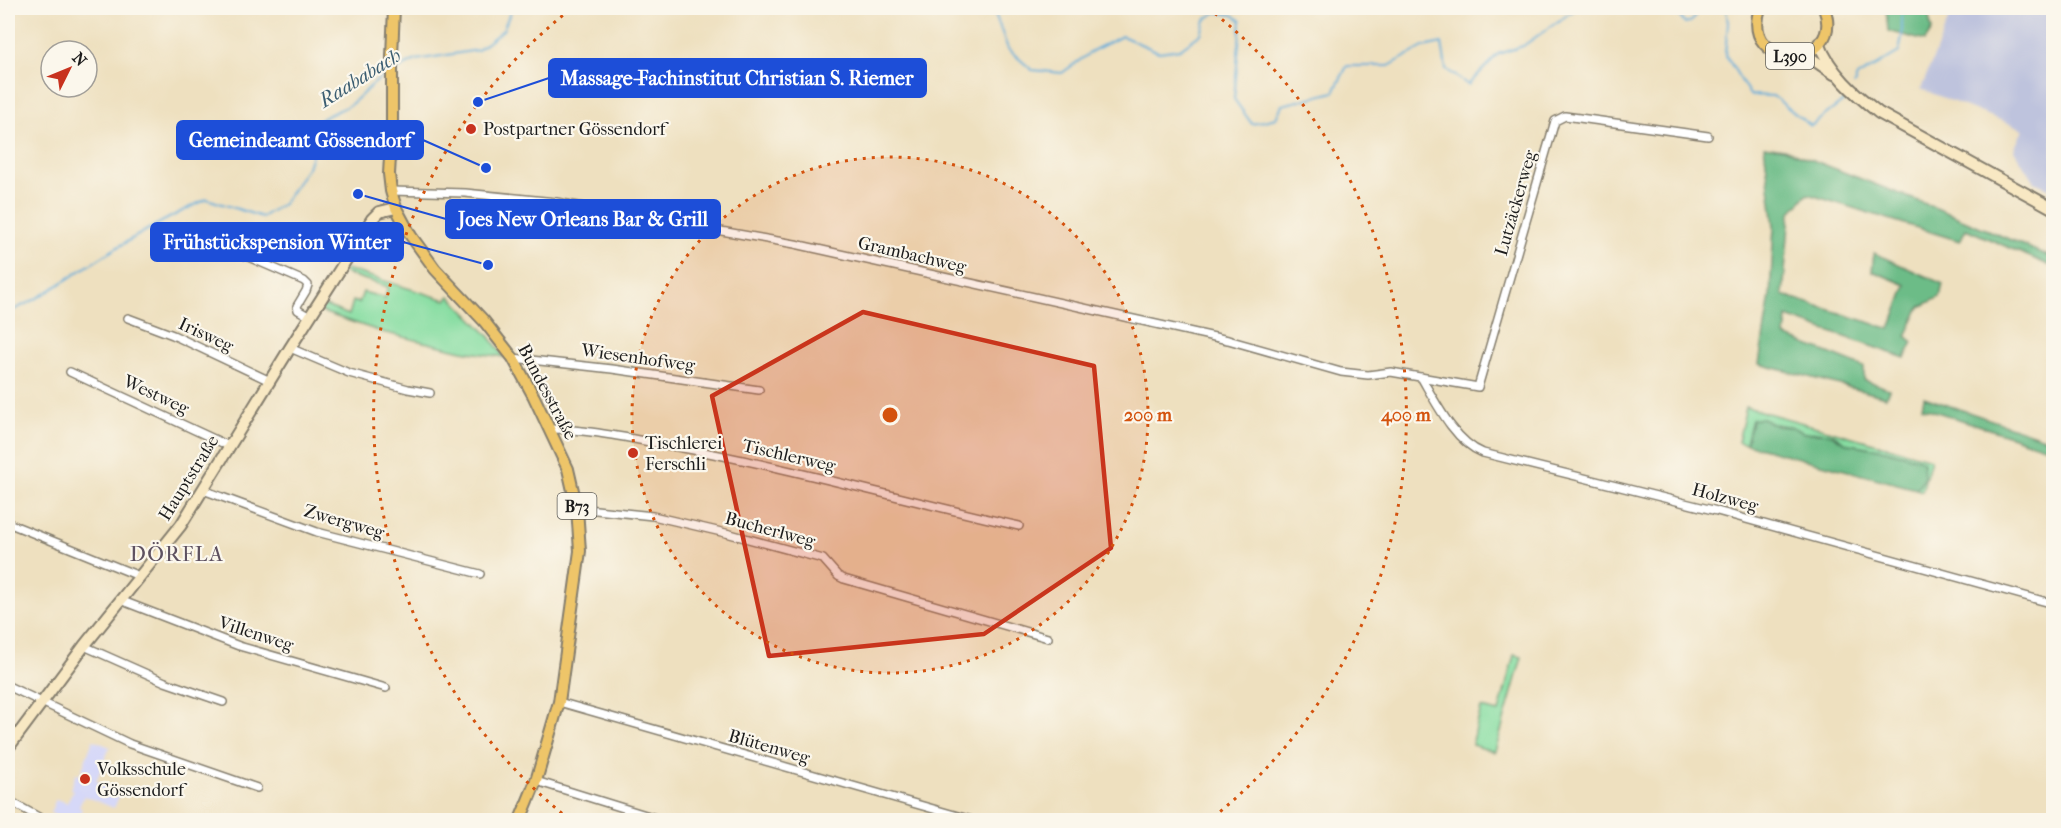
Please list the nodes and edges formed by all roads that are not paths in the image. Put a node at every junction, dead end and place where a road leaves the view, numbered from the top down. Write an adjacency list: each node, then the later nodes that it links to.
1 (394, 8): 8 (main road, Bundesstraße / B73)
2 (1760, 8): 5 (main road, L390)
3 (1824, 8): 4 (main road, L390)
4 (1819, 43): 5 (main road, L390); 6 (main road, L390)
5 (1806, 54): 6 (main road, L390)
6 (1839, 77): 10 (main road, L390)
7 (1708, 136): 17 (street, Lutzäckerweg)
8 (390, 190): 9 (main road, Bundesstraße / B73); 17 (street, Grambachweg)
9 (396, 208): 12 (main road, Hauptstraße); 15 (main road, Bundesstraße / B73)
10 (2054, 209)
11 (186, 230): 12 (street)
12 (310, 317): 14 (main road, Hauptstraße)
13 (128, 318): 18 (street, Irisweg)
14 (290, 348): 18 (main road, Hauptstraße); 20 (street)
15 (513, 358): 19 (street, Wiesenhofweg); 21 (main road, Bundesstraße / B73)
16 (70, 372): 22 (street, Westweg)
17 (1421, 378): 30 (street, Holzweg)
18 (270, 381): 22 (main road, Hauptstraße)
19 (759, 390)
20 (430, 393)
21 (550, 429): 24 (main road, Bundesstraße / B73); 26 (street, Tischlerweg)
22 (229, 446): 23 (main road, Hauptstraße)
23 (203, 490): 27 (street, Zwergweg); 28 (main road, Hauptstraße)
24 (577, 508): 31 (street, Bucherlweg); 37 (main road, Bundesstraße / B73)
25 (8, 523): 28 (street)
26 (1019, 526)
27 (480, 574)
28 (139, 576): 29 (main road, Hauptstraße)
29 (120, 600): 32 (main road, Hauptstraße); 34 (street, Villenweg)
30 (2054, 604)
31 (1048, 638)
32 (84, 646): 35 (main road, Hauptstraße); 36 (street)
33 (8, 686): 35 (street)
34 (386, 688)
35 (42, 702): 38 (main road, Hauptstraße); 40 (street)
36 (223, 702)
37 (559, 702): 39 (main road, Bundesstraße / B73); 45 (street, Blütenweg)
38 (8, 748)
39 (536, 781): 43 (main road, Bundesstraße / B73); 44 (street)
40 (257, 788)
41 (8, 801): 42 (street)
42 (44, 820)
43 (520, 820)
44 (662, 820)
45 (972, 820)

